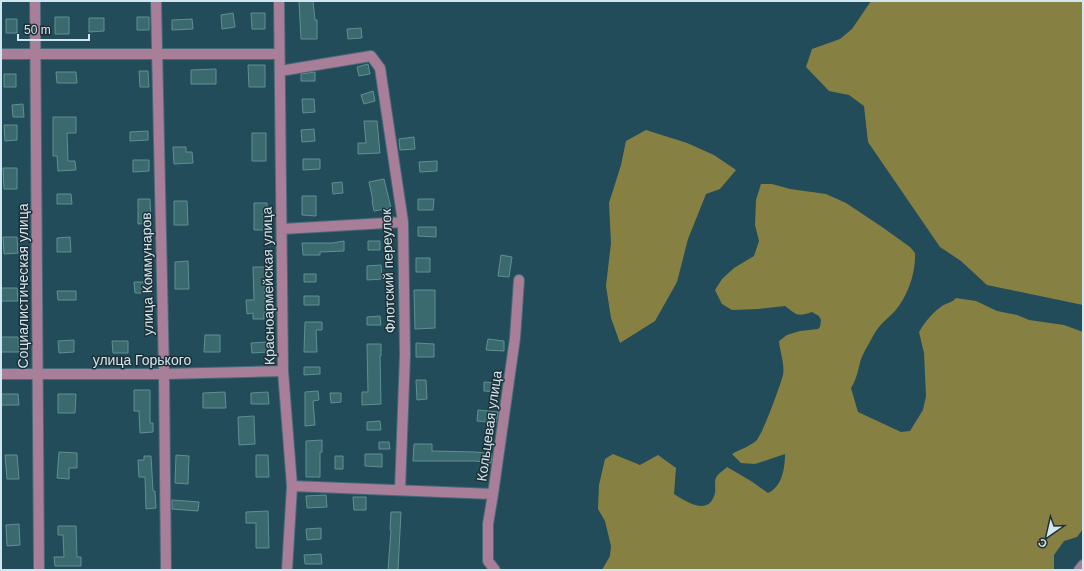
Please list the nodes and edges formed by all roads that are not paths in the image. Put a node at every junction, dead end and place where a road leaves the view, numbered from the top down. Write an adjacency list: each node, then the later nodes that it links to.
1 (35, 1): 5 (street, Социалистическая улица)
2 (156, 1): 7 (street, улица Коммунаров)
3 (278, 1): 6 (street, Красноармейская улица)
4 (1, 54): 5 (street)
5 (36, 54): 7 (street); 14 (street, Социалистическая улица)
6 (279, 54): 7 (street); 8 (street, Красноармейская улица)
7 (156, 55): 15 (street, улица Коммунаров)
8 (280, 70): 9 (street, Флотский переулок); 10 (street, Красноармейская улица)
9 (403, 222): 10 (street); 17 (street, Флотский переулок)
10 (282, 229): 12 (street, Красноармейская улица)
11 (519, 280): 18 (street, Кольцевая улица)
12 (283, 371): 15 (street, улица Горького); 16 (street, Красноармейская улица)
13 (1, 374): 14 (street, улица Горького)
14 (38, 374): 15 (street, улица Горького); 20 (street, Социалистическая улица)
15 (164, 374): 21 (street, улица Коммунаров)
16 (292, 486): 17 (street, Кольцевая улица); 22 (street, Красноармейская улица)
17 (400, 490): 18 (street, Кольцевая улица)
18 (493, 494): 23 (street)
19 (1083, 564): 24 (street)
20 (39, 570)
21 (166, 570)
22 (287, 570)
23 (495, 570)
24 (1079, 570)

